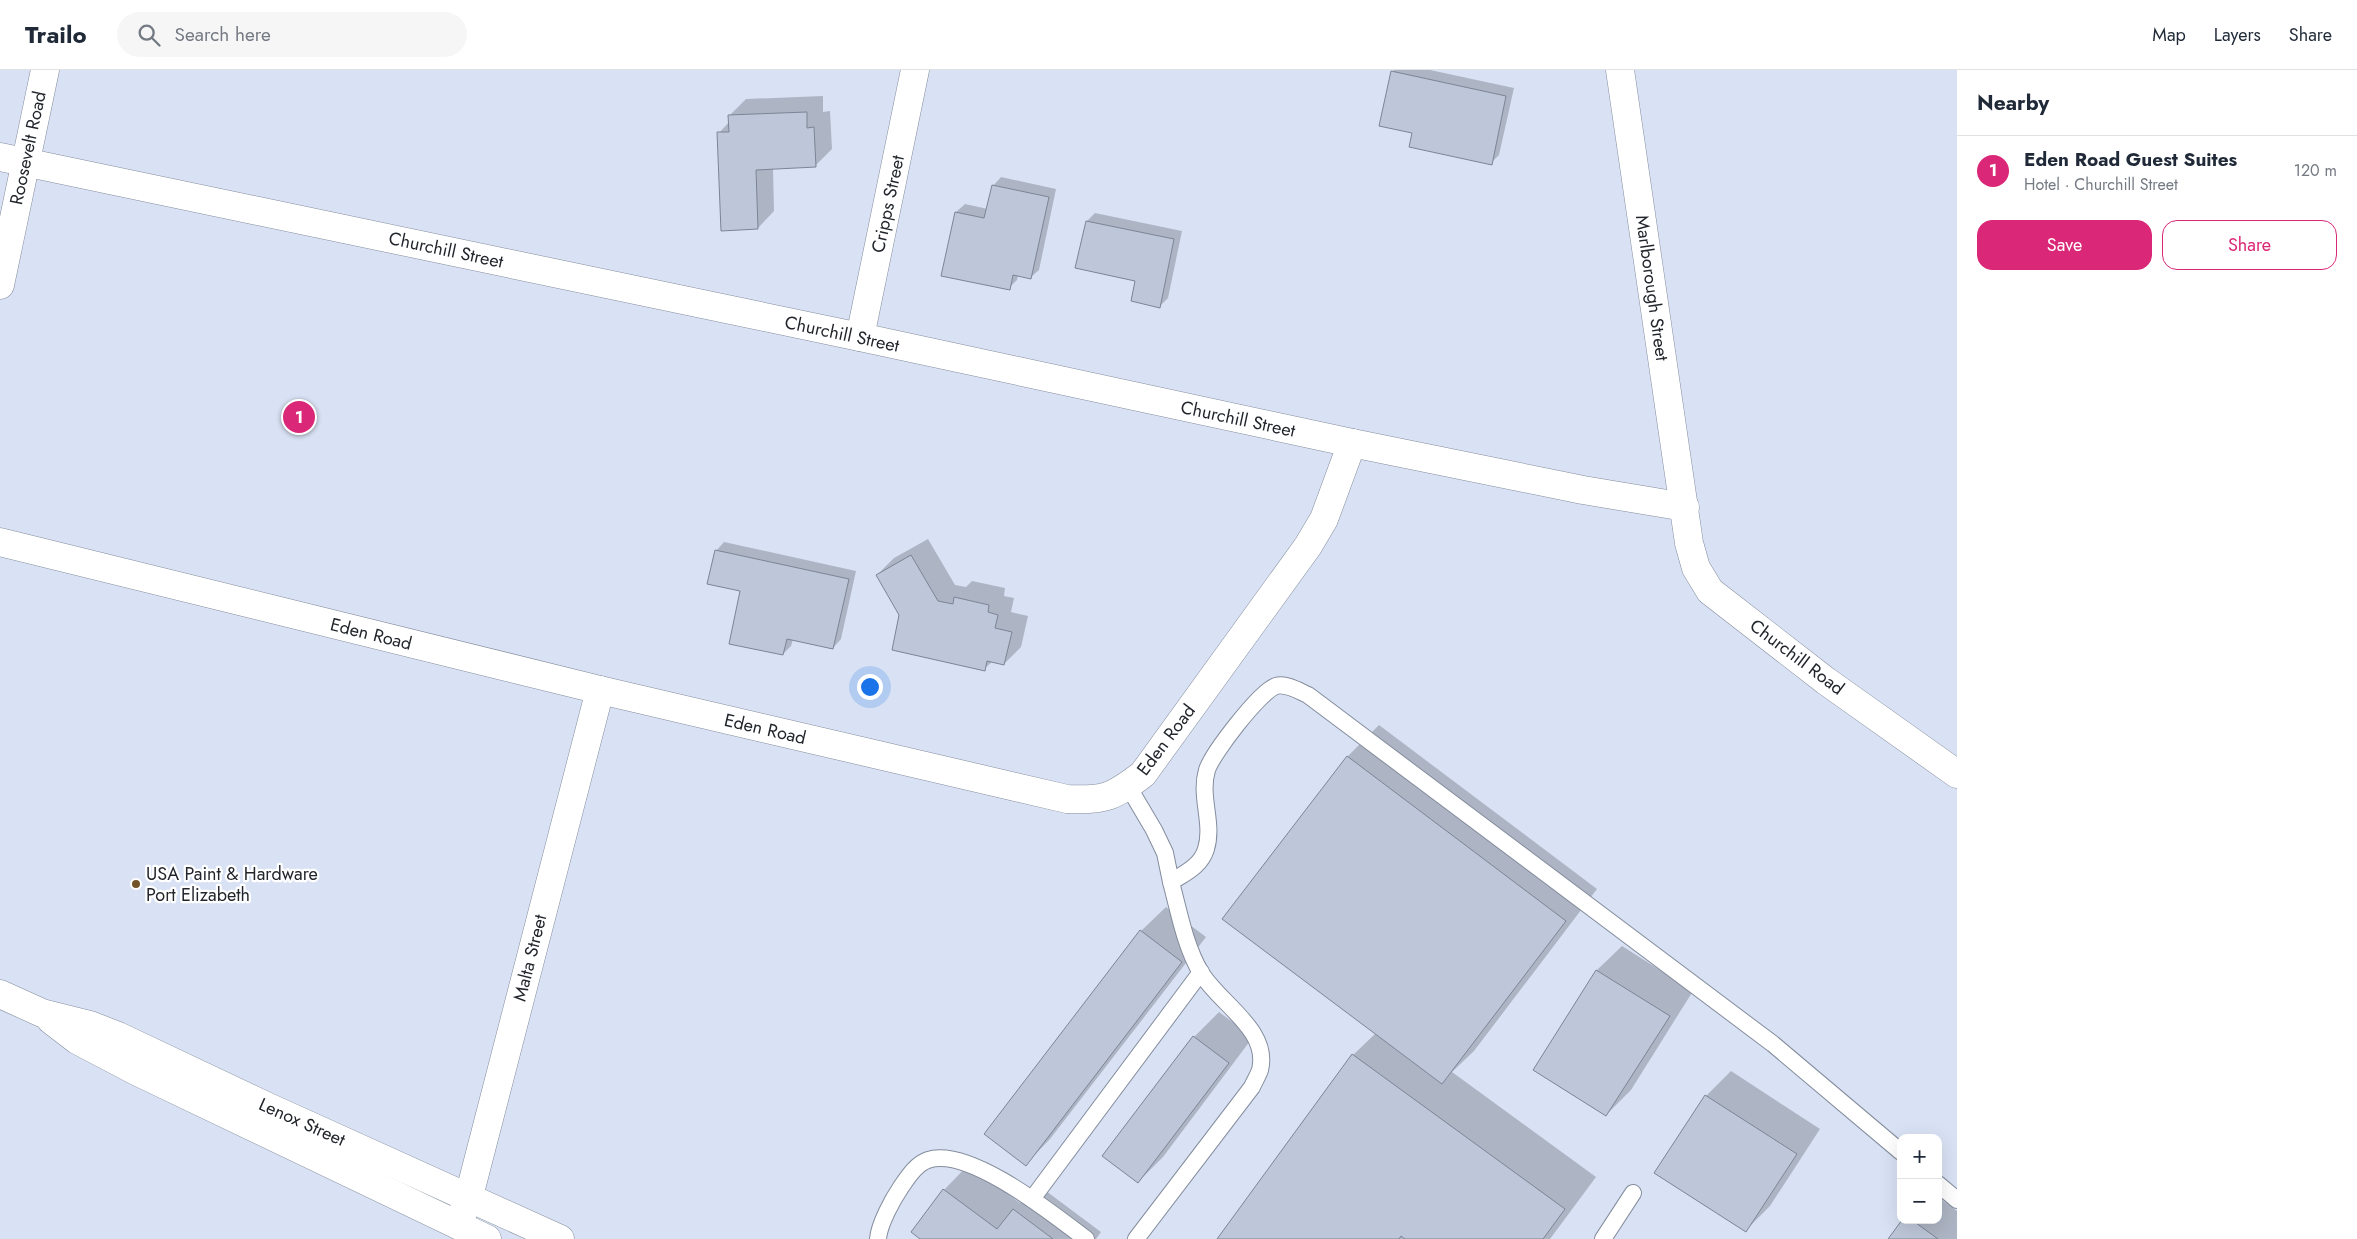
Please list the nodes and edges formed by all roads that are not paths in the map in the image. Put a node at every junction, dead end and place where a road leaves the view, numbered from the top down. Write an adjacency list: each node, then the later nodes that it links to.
1 (45, 70): 4 (street, Roosevelt Road)
2 (915, 70): 6 (street, Cripps Street)
3 (1620, 70): 8 (street, Marlborough Street)
4 (13, 160): 5 (street, Roosevelt Road); 6 (street, Churchill Street)
5 (0, 285)
6 (860, 337): 7 (street, Churchill Street)
7 (1352, 443): 8 (street, Churchill Street); 12 (street, Eden Road)
8 (1685, 507): 11 (street, Churchill Road)
9 (0, 542): 10 (street, Eden Road)
10 (600, 690): 12 (street, Eden Road); 20 (street, Malta Street)
11 (1957, 774)
12 (1128, 786): 13 (lane)
13 (1171, 882): 14 (lane); 17 (lane)
14 (1201, 972): 21 (lane); 28 (lane)
15 (0, 994): 16 (street, Lenox Street)
16 (42, 1013): 20 (street, Lenox Street); 23 (street, Lenox Street)
17 (1897, 1149)
18 (1942, 1187): 22 (lane)
19 (1633, 1194): 29 (lane)
20 (469, 1196): 23 (street, Malta Street); 25 (street, Lenox Street)
21 (1032, 1199): 26 (lane); 27 (lane)
22 (1957, 1200)
23 (458, 1226): 24 (street, Lenox Street)
24 (487, 1239)
25 (560, 1239)
26 (878, 1239)
27 (1086, 1239)
28 (1136, 1239)
29 (1603, 1239)

